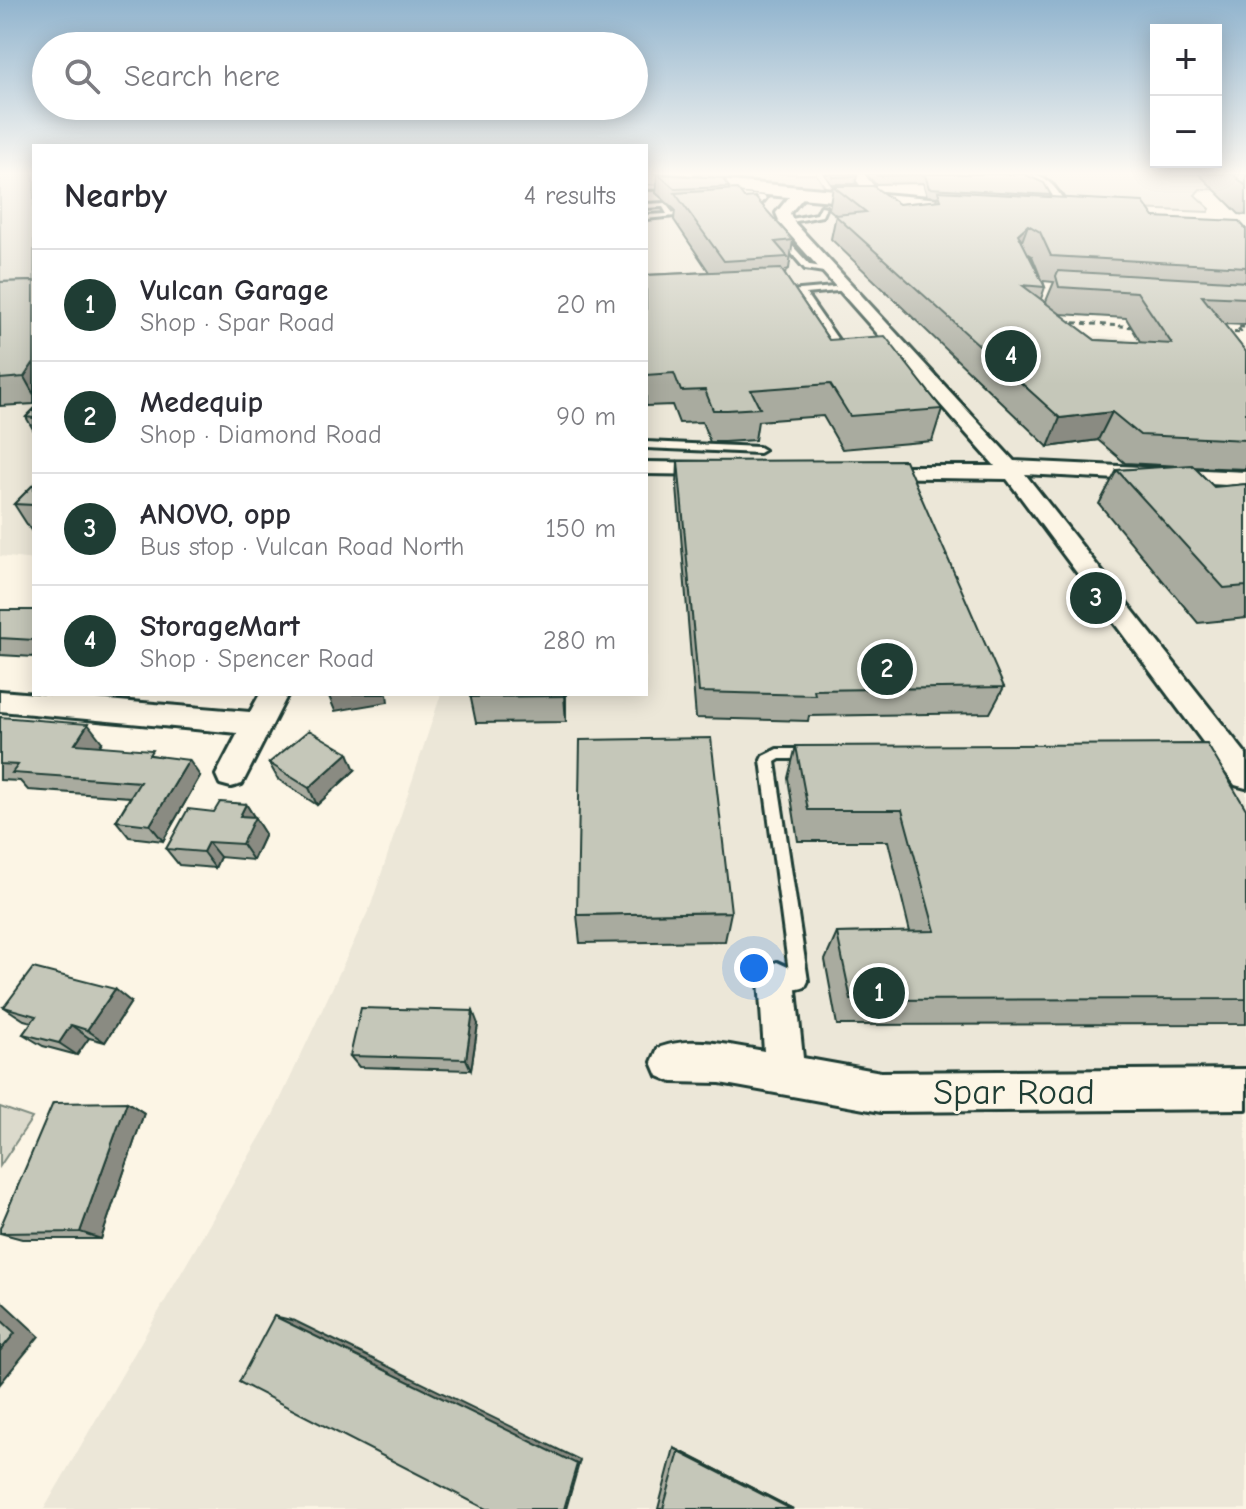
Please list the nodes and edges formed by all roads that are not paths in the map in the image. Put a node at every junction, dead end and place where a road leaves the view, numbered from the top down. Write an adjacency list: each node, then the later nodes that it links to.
1 (808, 244): 2 (street)
2 (838, 279): 3 (lane); 10 (street)
3 (801, 292): 4 (lane); 5 (lane)
4 (770, 294)
5 (839, 347)
6 (648, 445): 7 (lane)
7 (759, 450)
8 (648, 468): 9 (street)
9 (774, 470)
10 (1011, 470): 11 (street); 12 (street); 18 (street)
11 (847, 472)
12 (1246, 479)
13 (273, 696): 15 (street)
14 (0, 701): 15 (street)
15 (258, 724): 17 (street)
16 (823, 754): 19 (lane)
17 (231, 775)
18 (1246, 776)
19 (777, 980): 21 (street)
20 (672, 1062): 21 (street, Spar Road)
21 (785, 1073): 22 (street, Spar Road)
22 (1246, 1089)

